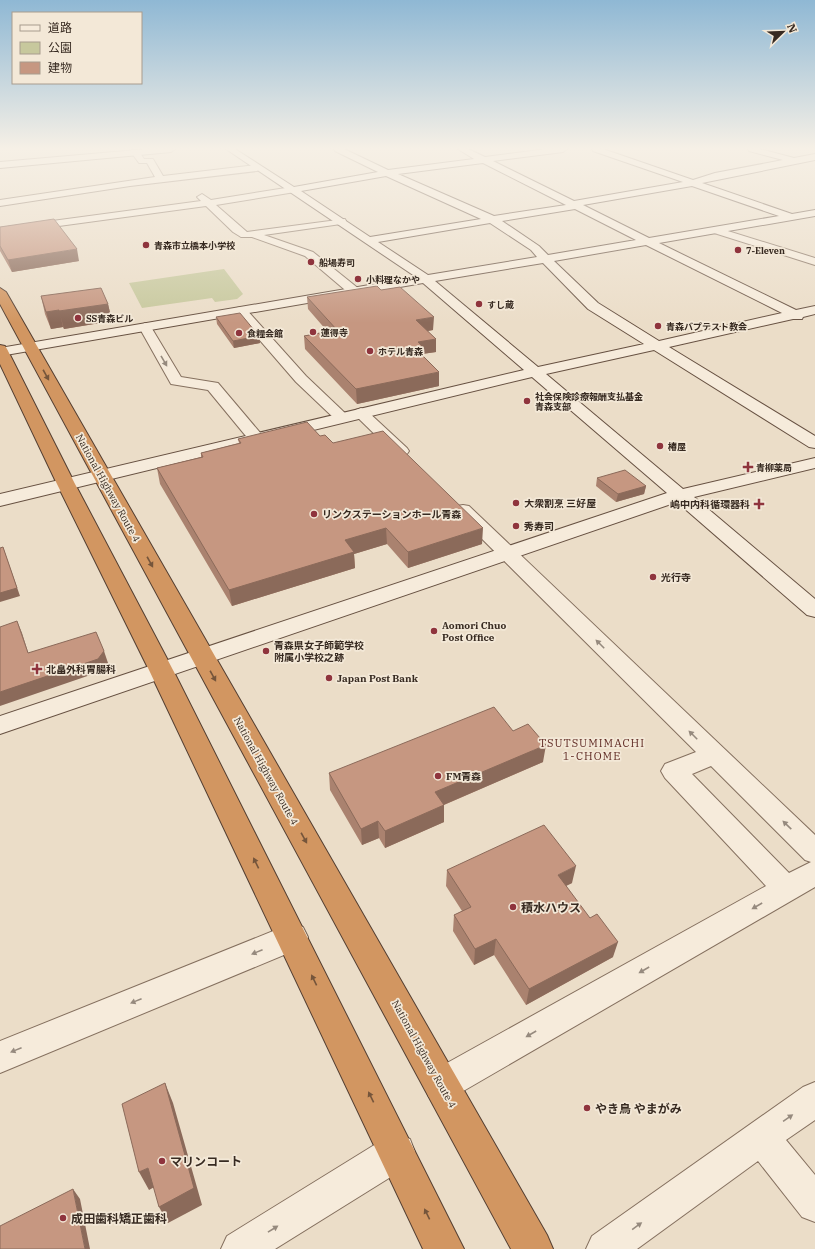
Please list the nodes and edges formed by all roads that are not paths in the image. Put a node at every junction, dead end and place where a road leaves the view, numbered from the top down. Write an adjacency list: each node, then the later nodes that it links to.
1 (41, 207): 14 (street)
2 (179, 207): 14 (street)
3 (214, 207): 17 (street)
4 (319, 207): 12 (street)
5 (465, 207): 11 (street)
6 (561, 207): 11 (street)
7 (580, 207): 19 (street)
8 (765, 207): 10 (street)
9 (815, 213): 10 (street)
10 (792, 217): 13 (street); 15 (street)
11 (491, 219): 18 (street); 20 (street)
12 (341, 221): 17 (street); 18 (street)
13 (810, 224)
14 (54, 225): 16 (street)
15 (715, 230): 19 (street); 21 (street)
16 (0, 231)
17 (252, 235): 24 (street)
18 (369, 240): 22 (street)
19 (647, 241): 20 (street); 27 (street)
20 (546, 258): 22 (street); 31 (street)
21 (815, 262)
22 (426, 280): 24 (street); 33 (street)
23 (0, 292): 30 (highway, National Highway Route 4)
24 (356, 292): 26 (street)
25 (815, 310): 27 (street)
26 (241, 311): 29 (street); 35 (street)
27 (793, 314): 28 (street); 31 (street)
28 (810, 322)
29 (145, 327): 30 (street); 36 (street, one-way to 36)
30 (30, 346): 32 (street); 40 (highway, National Highway Route 4, one-way to 40)
31 (655, 346): 33 (street); 37 (street)
32 (0, 350): 41 (highway)
33 (535, 372): 34 (street); 42 (street)
34 (361, 412): 35 (street); 38 (street)
35 (341, 417): 36 (street)
36 (256, 438): 40 (street)
37 (815, 443)
38 (412, 461)
39 (815, 463): 42 (street)
40 (101, 475): 41 (street); 47 (highway, National Highway Route 4, one-way to 47)
41 (66, 484): 44 (street); 48 (highway)
42 (680, 495): 45 (street); 46 (street)
43 (452, 499): 45 (street)
44 (0, 500)
45 (507, 552): 47 (street); 50 (street, one-way to 45)
46 (815, 610)
47 (202, 656): 48 (street); 56 (highway, National Highway Route 4, one-way to 56)
48 (161, 670): 49 (street); 54 (highway, one-way to 48)
49 (0, 725)
50 (713, 755): 51 (street, one-way to 50); 53 (street)
51 (815, 852)
52 (815, 873): 53 (street)
53 (786, 889): 56 (street, one-way to 56)
54 (293, 937): 55 (street, one-way to 55); 59 (highway, one-way to 54)
55 (0, 1057)
56 (441, 1085): 63 (highway, National Highway Route 4)
57 (815, 1099): 58 (street, one-way to 57)
58 (761, 1137): 60 (street); 64 (street, one-way to 58)
59 (397, 1152): 61 (street, one-way to 59); 62 (highway, one-way to 59)
60 (815, 1204)
61 (240, 1249)
62 (444, 1249)
63 (533, 1249)
64 (605, 1249)

